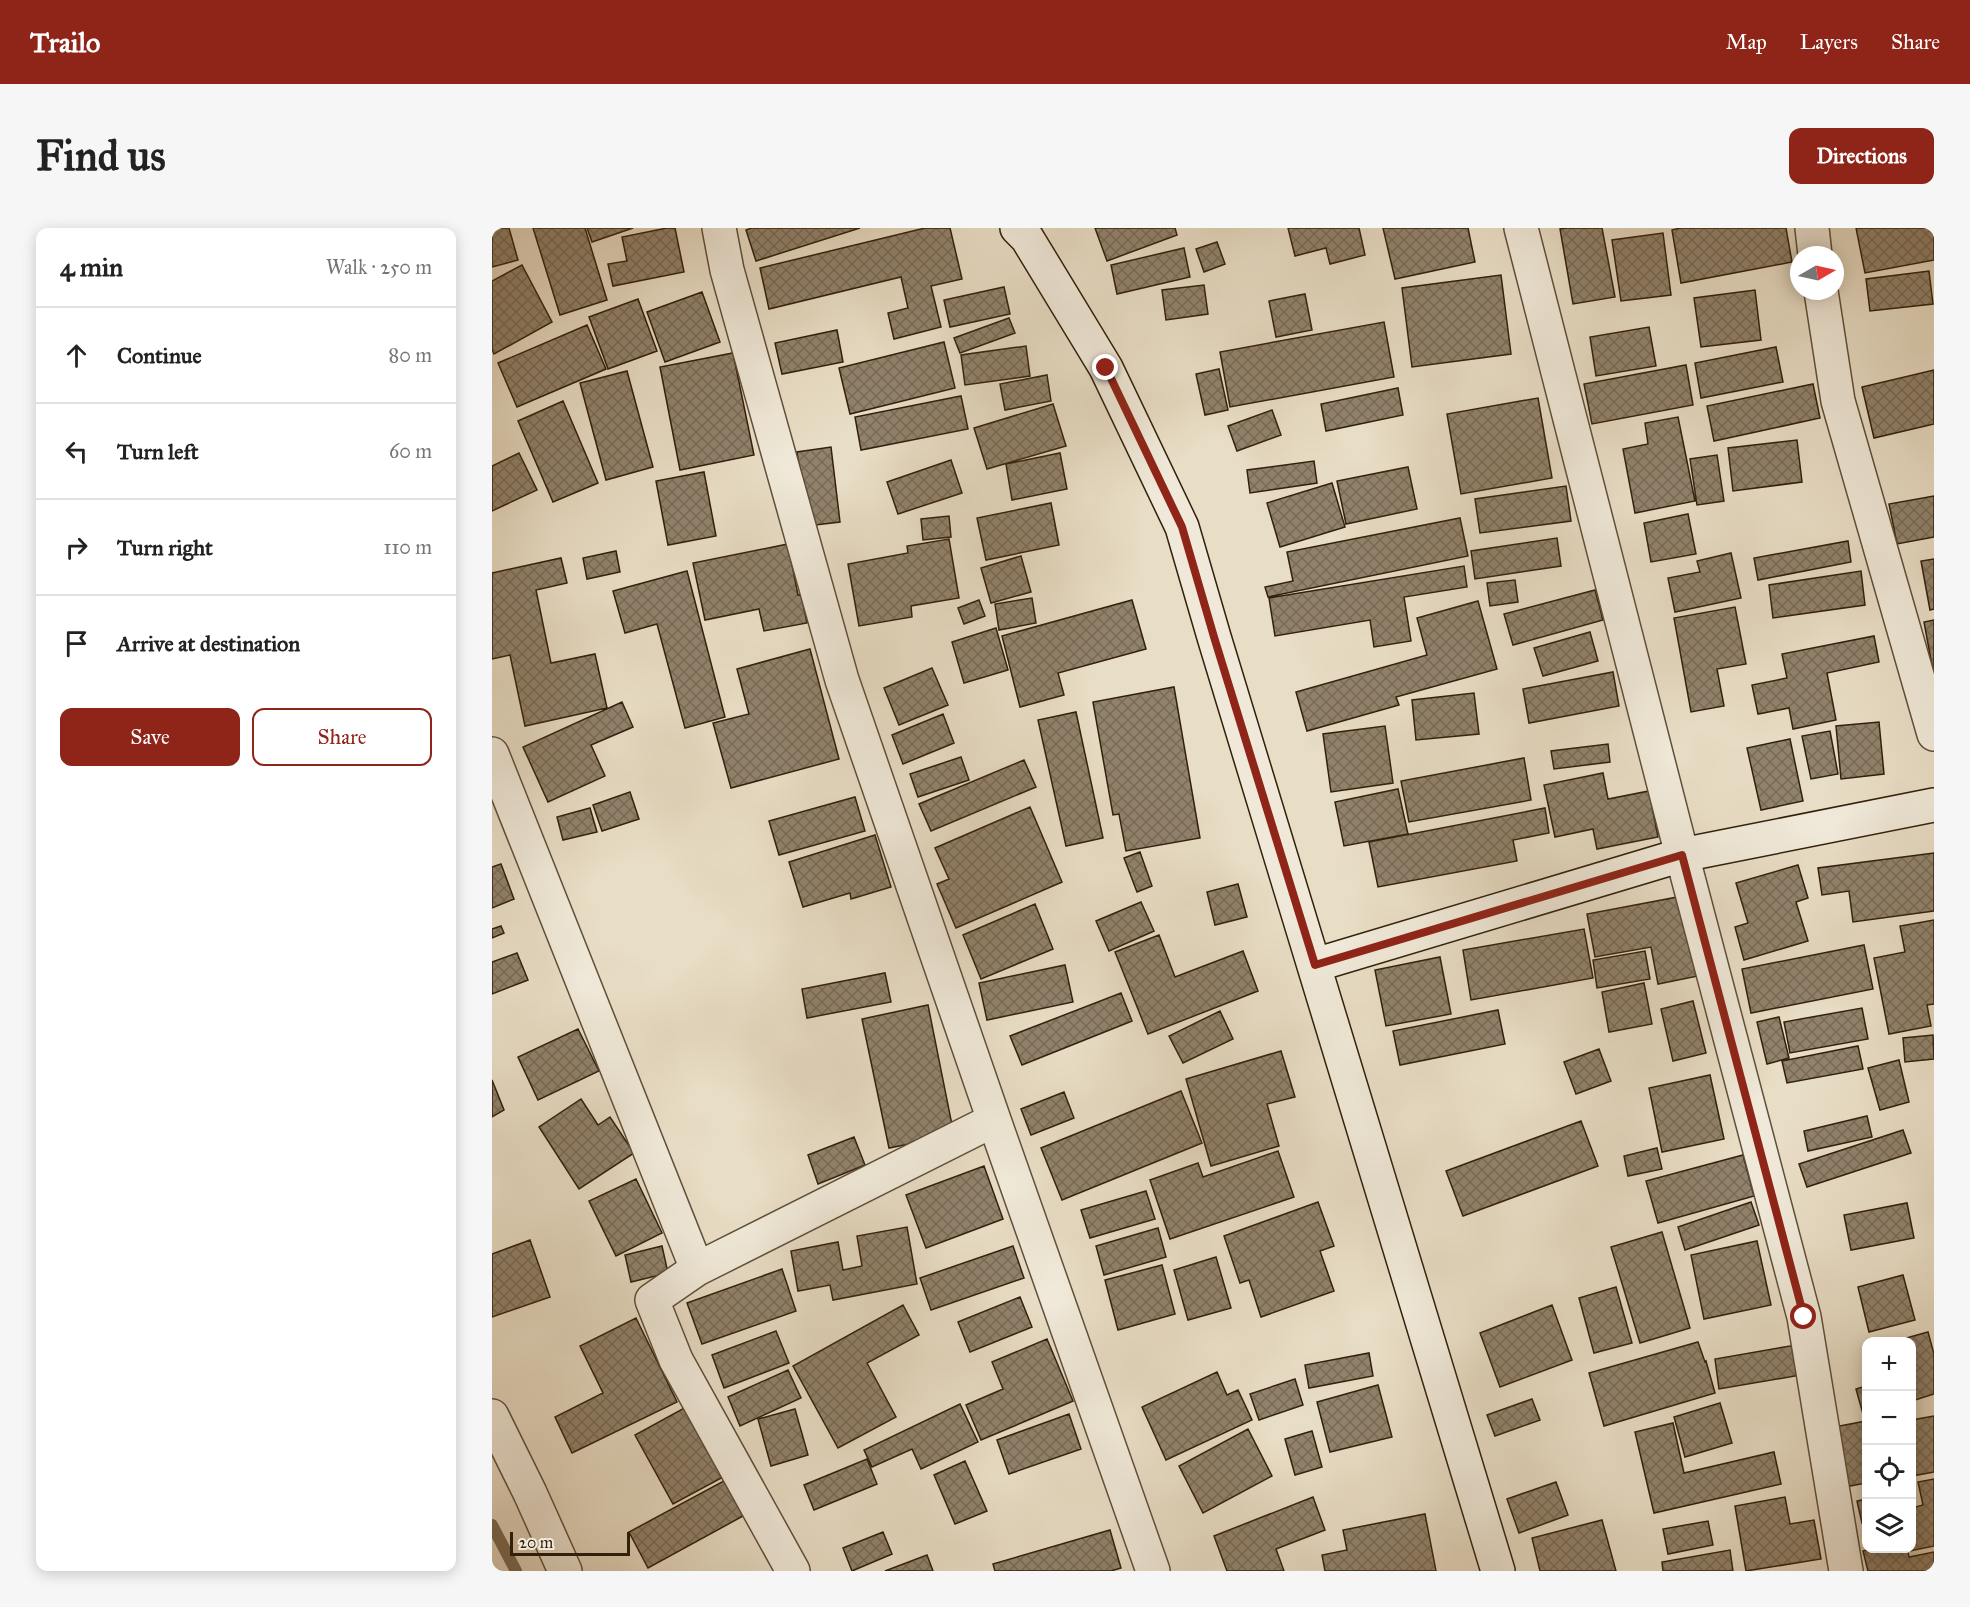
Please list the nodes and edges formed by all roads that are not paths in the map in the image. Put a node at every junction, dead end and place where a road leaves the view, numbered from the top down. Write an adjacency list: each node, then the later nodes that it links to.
1 (719, 228): 12 (street)
2 (1017, 228): 11 (street)
3 (1521, 228): 10 (street)
4 (1812, 228): 5 (street)
5 (1814, 246)
6 (1822, 300): 7 (street)
7 (1934, 734)
8 (492, 754): 13 (street)
9 (1934, 805): 10 (street)
10 (1682, 855): 11 (street); 19 (street)
11 (1315, 965): 18 (street)
12 (994, 1120): 13 (street); 17 (street)
13 (697, 1269): 16 (street)
14 (492, 1416): 15 (street)
15 (565, 1571)
16 (793, 1571)
17 (1154, 1571)
18 (1498, 1571)
19 (1846, 1571)

